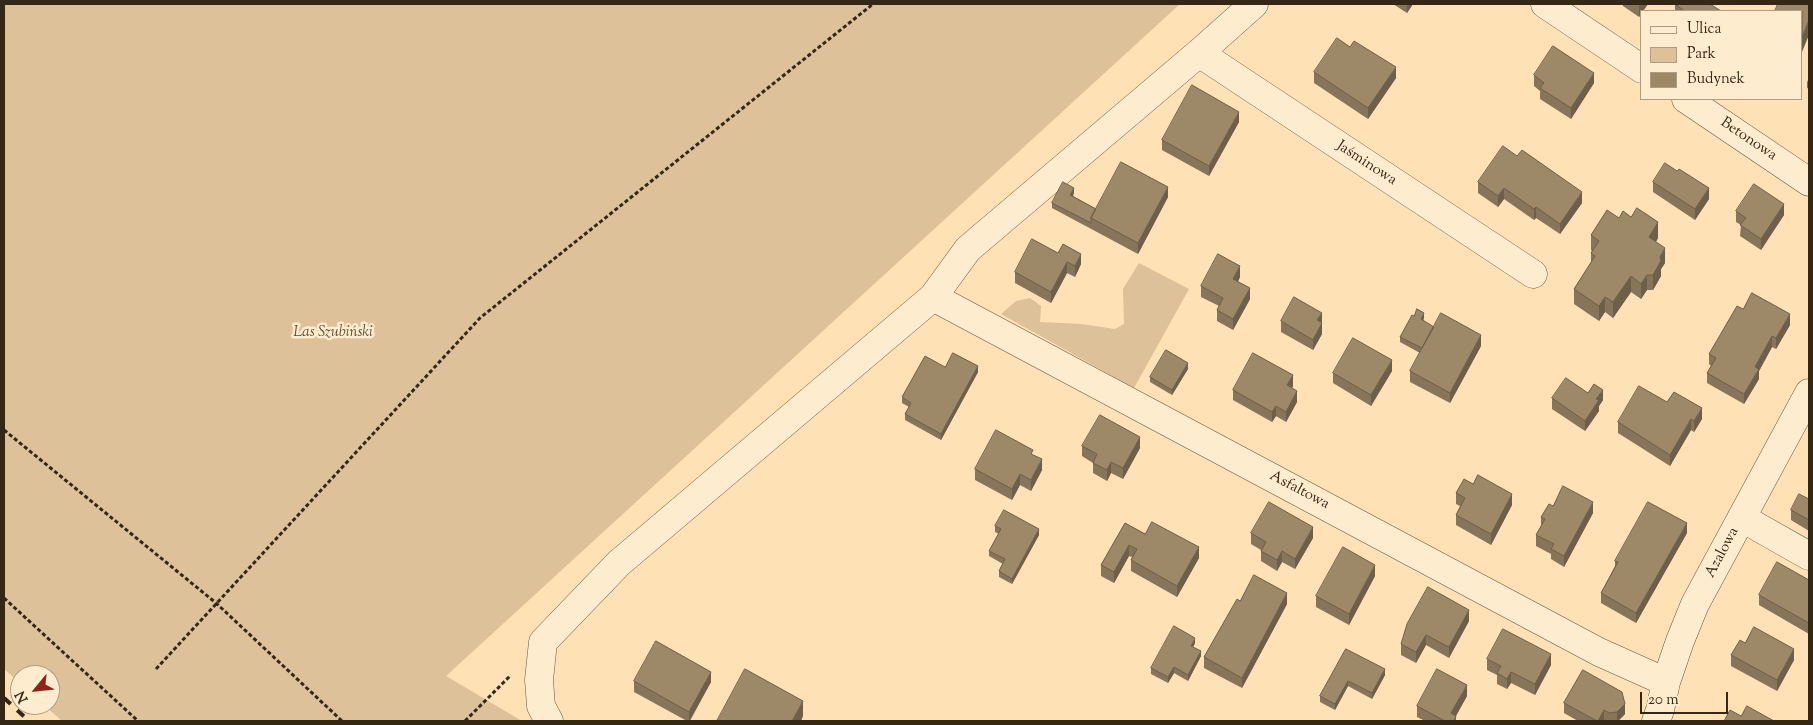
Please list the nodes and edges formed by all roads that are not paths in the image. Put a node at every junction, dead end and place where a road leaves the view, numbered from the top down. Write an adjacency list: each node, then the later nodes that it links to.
1 (1254, 4): 3 (street)
2 (1545, 4): 4 (street)
3 (1199, 53): 7 (street, Jaśminowa); 8 (street)
4 (1640, 68)
5 (1687, 100): 6 (street, Betonowa)
6 (1809, 182)
7 (1533, 274)
8 (933, 297): 12 (street, Asfaltowa); 13 (street)
9 (1809, 393): 10 (street, Azalowa)
10 (1742, 518): 11 (street); 12 (street, Azalowa)
11 (1809, 556)
12 (1666, 682): 14 (street, Azalowa)
13 (549, 721)
14 (1656, 721)

